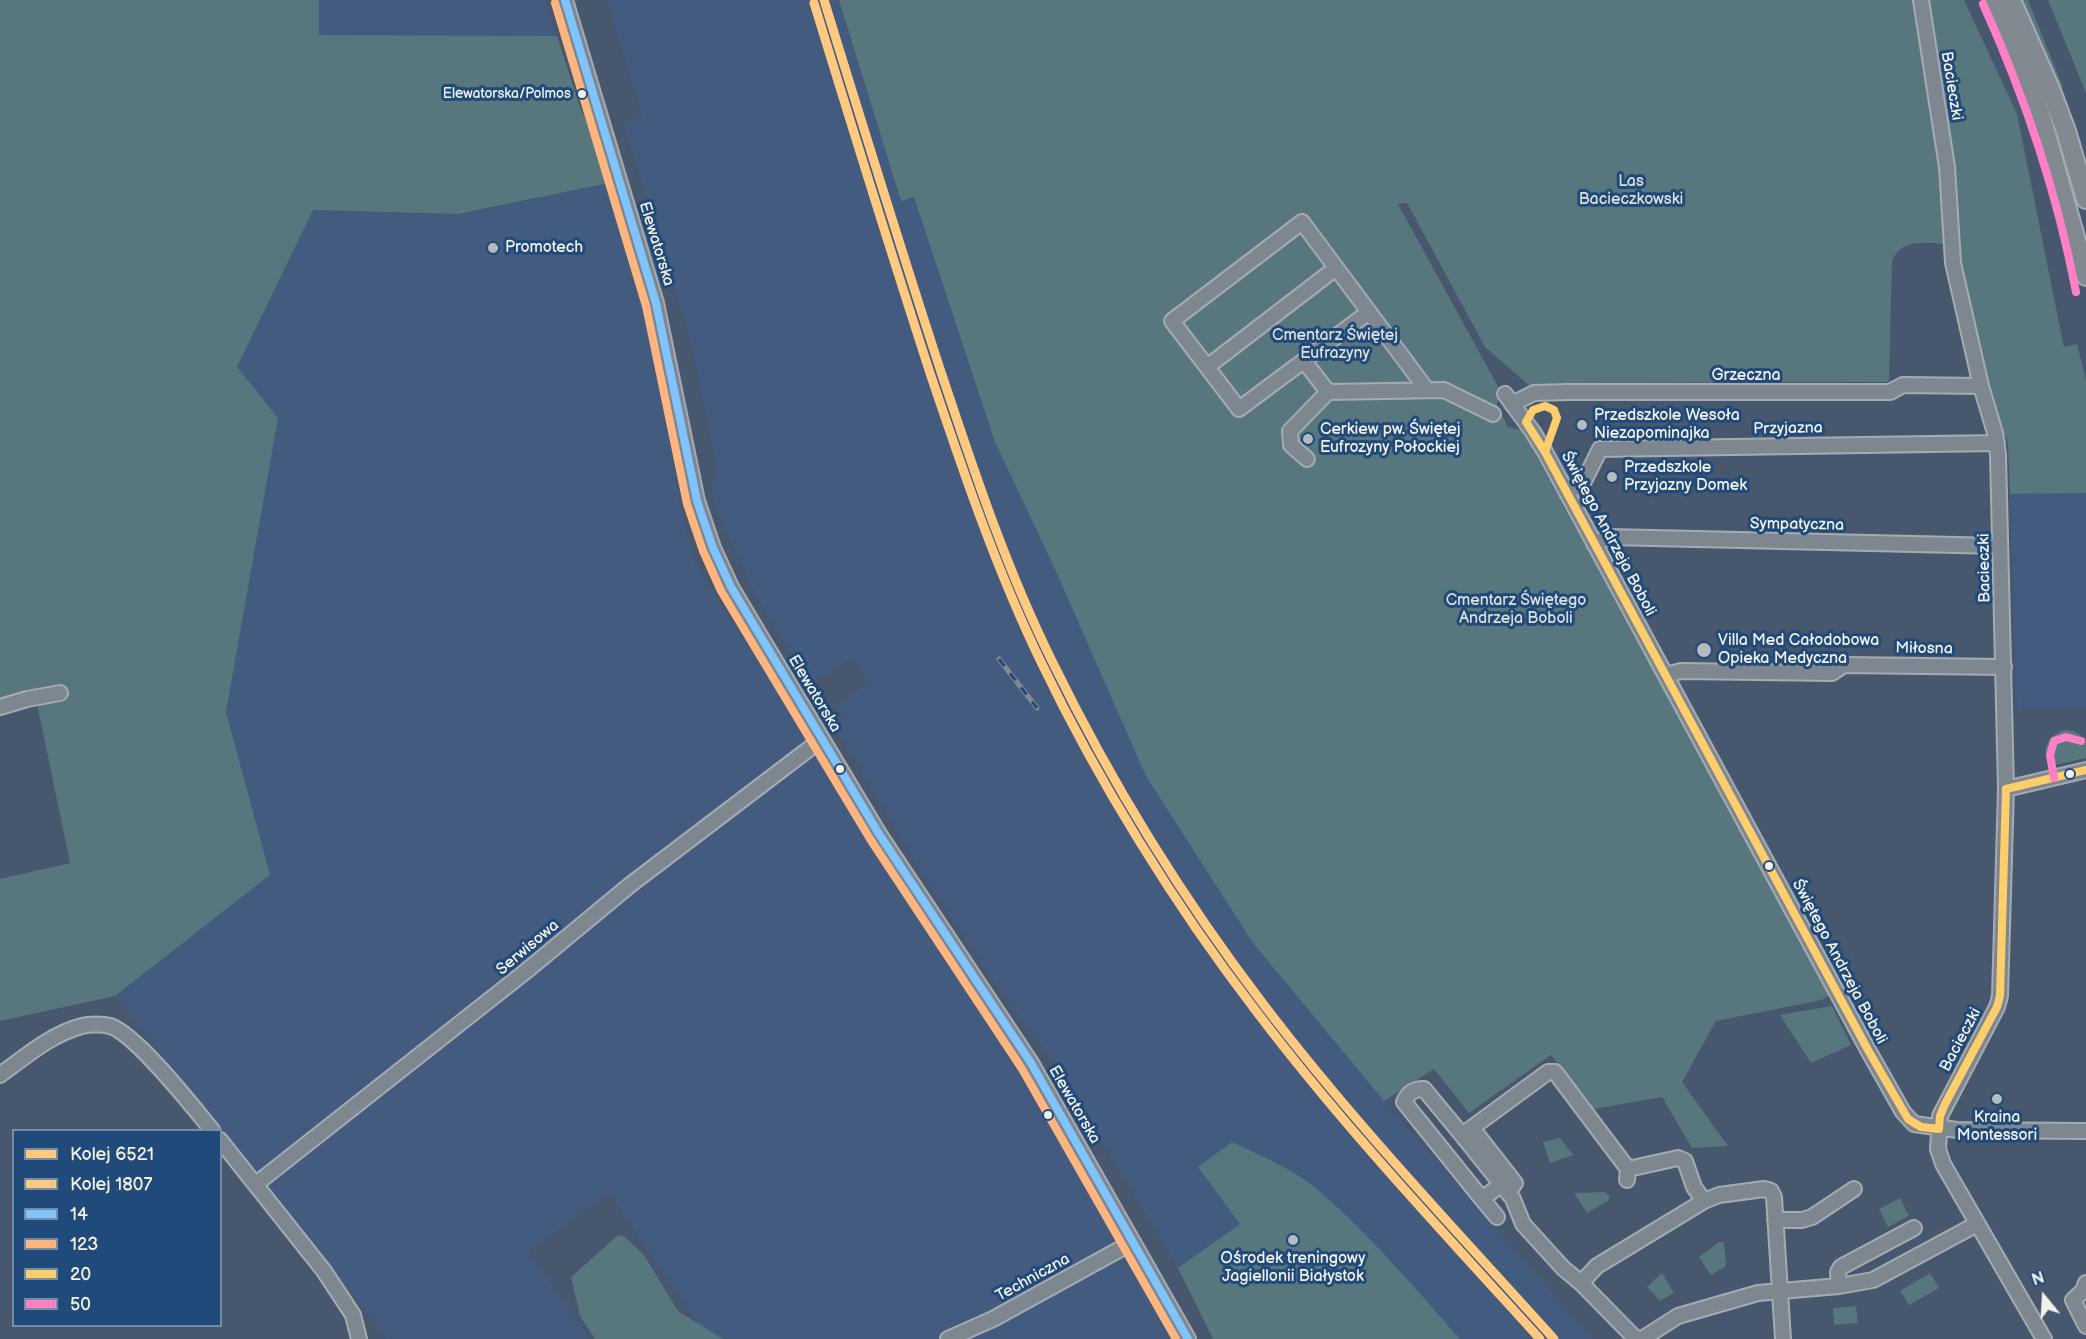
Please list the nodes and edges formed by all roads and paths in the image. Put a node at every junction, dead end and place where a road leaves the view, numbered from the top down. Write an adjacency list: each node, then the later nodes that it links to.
1 (565, 0): 27 (street, Elewatorska)
2 (1922, 0): 13 (street, Bacieczki)
3 (1993, 0): 6 (main road)
4 (2012, 0): 5 (main road)
5 (2086, 199)
6 (2079, 246): 8 (main road); 9 (main road)
7 (1336, 268): 10 (street); 12 (street); 12 (street)
8 (2086, 276)
9 (2086, 290)
10 (1369, 312): 11 (street); 14 (street)
11 (1304, 361): 12 (street); 15 (street)
12 (1207, 367)
13 (1981, 386): 16 (street, Grzeczna); 18 (street, Bacieczki)
14 (1427, 390): 15 (street); 17 (street)
15 (1328, 392): 19 (street)
16 (1508, 399): 20 (street, Świętego Andrzeja Boboli)
17 (1493, 414)
18 (1997, 443): 20 (street, Przyjazna); 22 (street, Bacieczki)
19 (1307, 459)
20 (1567, 493): 21 (street, Świętego Andrzeja Boboli)
21 (1594, 544): 22 (street, Sympatyczna); 24 (street, Świętego Andrzeja Boboli)
22 (2001, 546): 23 (street, Bacieczki)
23 (2004, 667): 24 (street, Miłosna); 29 (street, Bacieczki)
24 (1666, 675): 32 (street, Świętego Andrzeja Boboli)
25 (60, 693): 26 (street)
26 (0, 707)
27 (822, 739): 36 (street, Serwisowa); 45 (street, Elewatorska)
28 (2086, 770): 29 (street)
29 (2006, 789): 32 (street, Bacieczki)
30 (0, 1075): 31 (street)
31 (210, 1129)
32 (1939, 1129): 33 (street, Świętego Andrzeja Boboli); 43 (street)
33 (2086, 1131)
34 (1467, 1132): 37 (street); 39 (street); 40 (street)
35 (222, 1142): 36 (street)
36 (256, 1184): 51 (street)
37 (1505, 1188): 39 (street); 46 (street)
38 (1854, 1189): 42 (street)
39 (1482, 1199): 41 (street)
40 (1704, 1201): 42 (street); 46 (street)
41 (1497, 1217)
42 (1775, 1220): 49 (street)
43 (1977, 1224): 47 (street); 56 (street)
44 (1914, 1228): 47 (street)
45 (1133, 1242): 52 (street, Techniczna); 53 (street, Elewatorska)
46 (1581, 1284): 54 (street)
47 (1839, 1286): 49 (street)
48 (2085, 1288): 50 (street)
49 (1779, 1289): 54 (street); 55 (street)
50 (2086, 1326)
51 (359, 1339)
52 (948, 1339)
53 (1188, 1339)
54 (1641, 1339)
55 (1783, 1339)
56 (2044, 1339)

